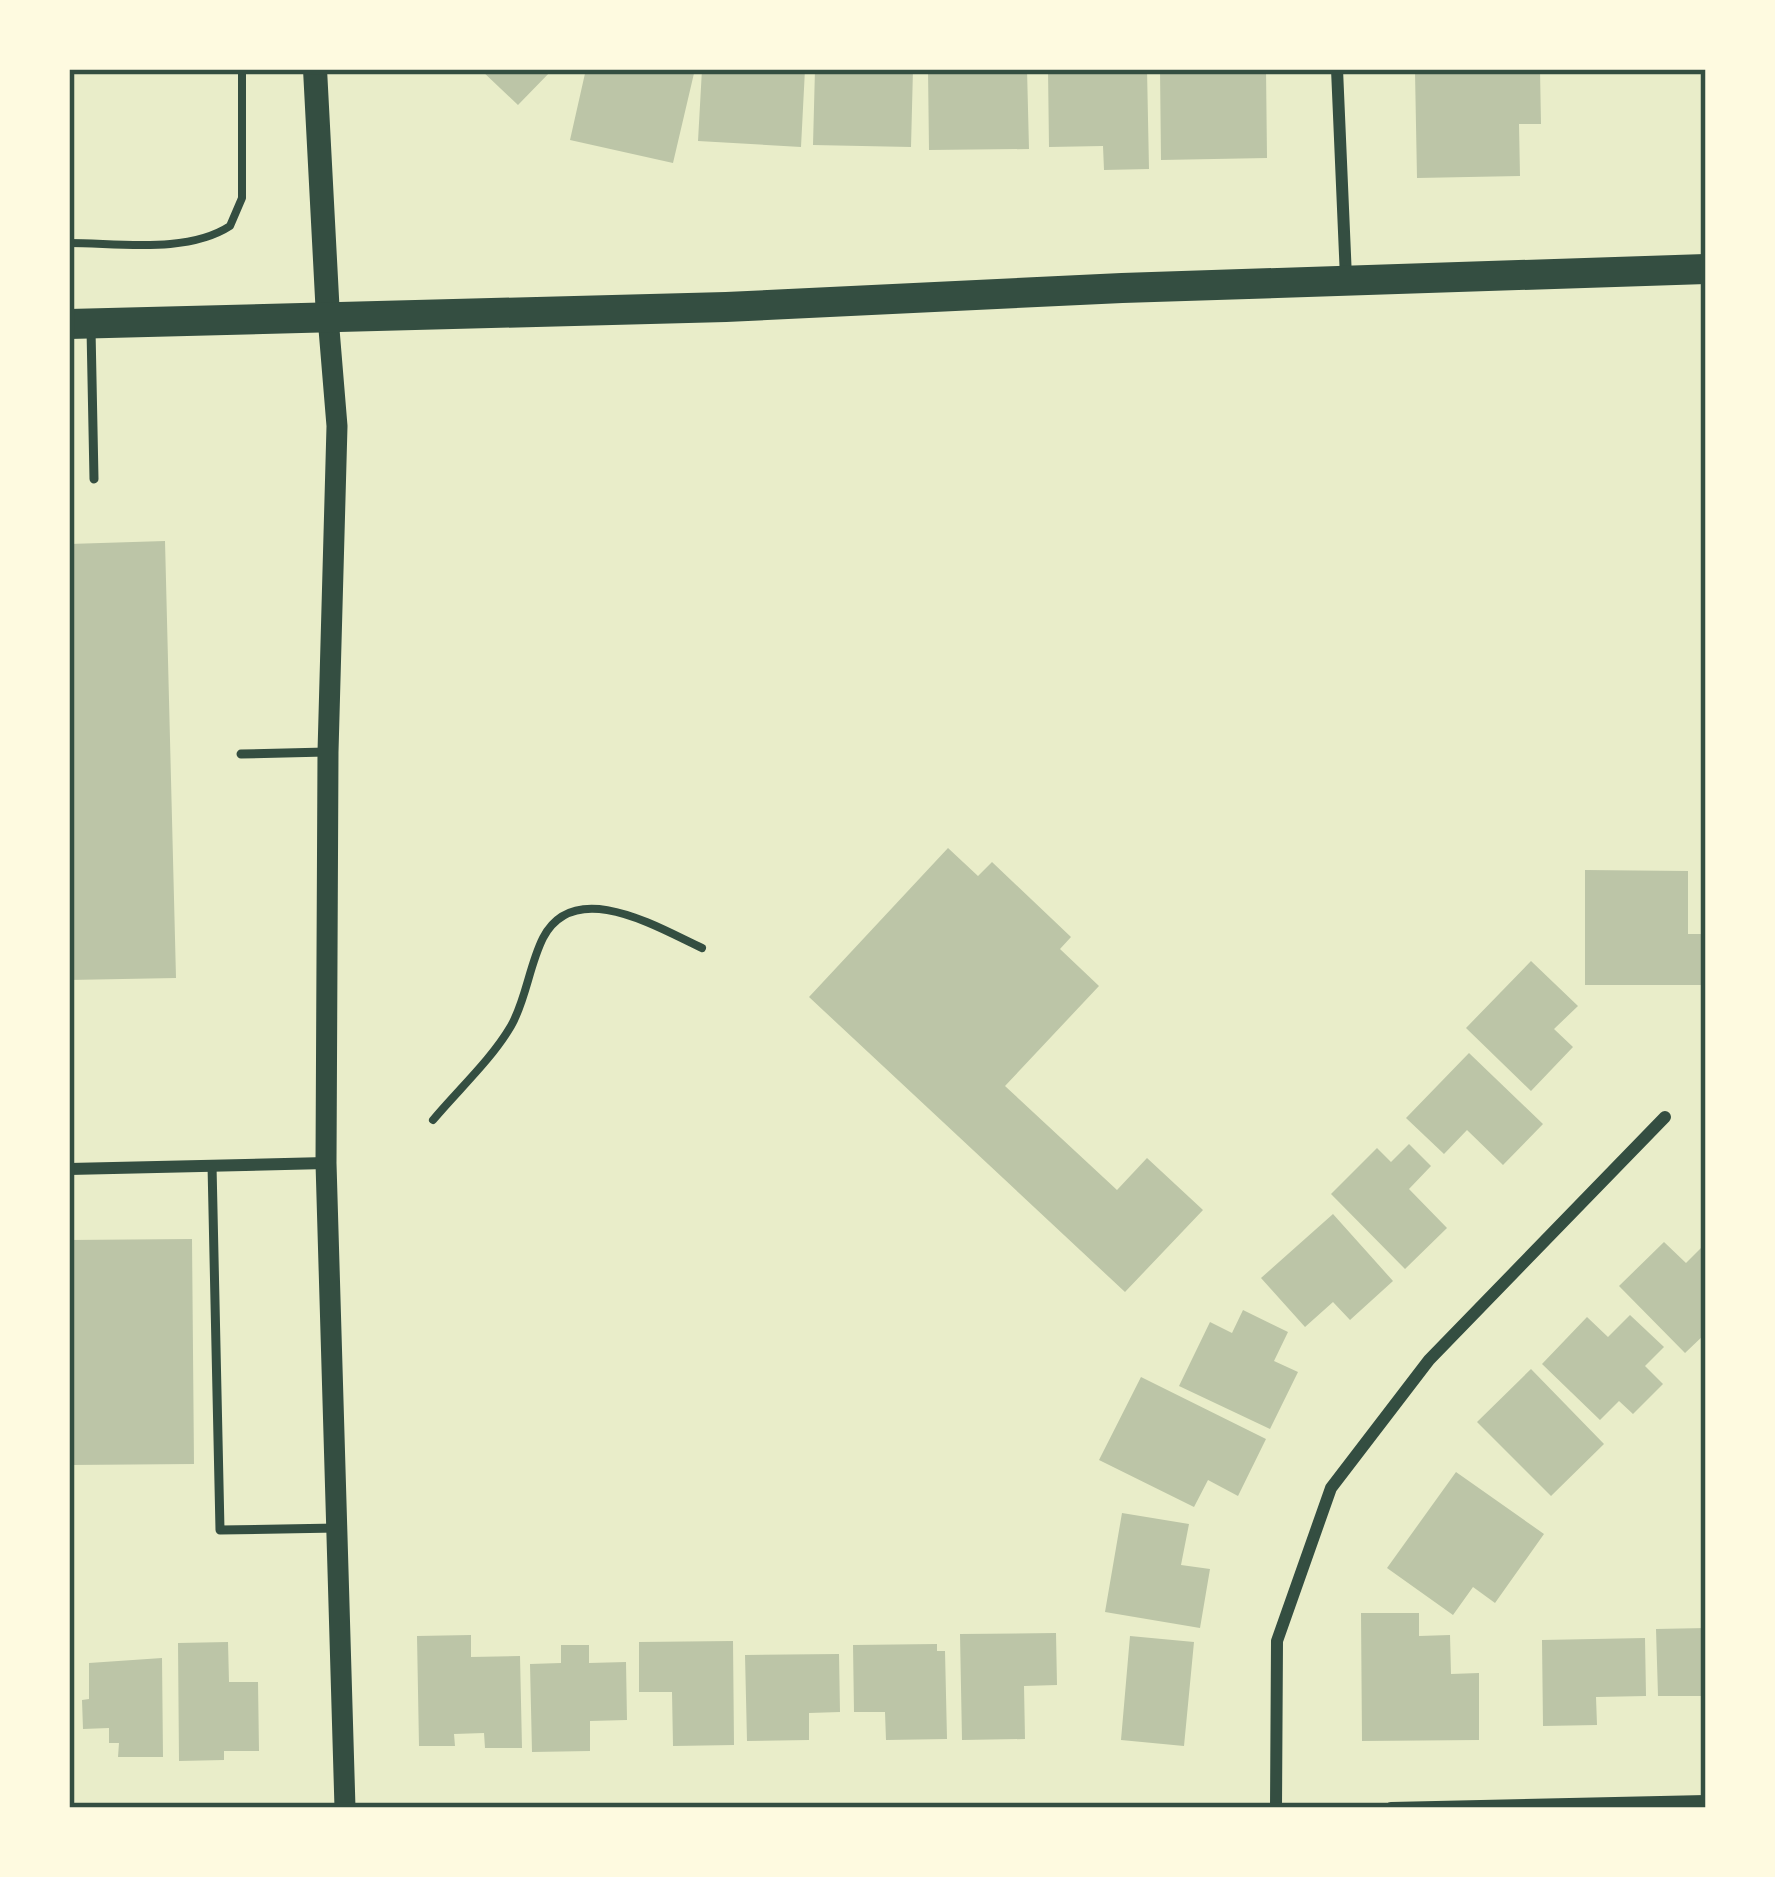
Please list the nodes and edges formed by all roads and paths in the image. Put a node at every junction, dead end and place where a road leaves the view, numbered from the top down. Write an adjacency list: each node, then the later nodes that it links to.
1 (242, 69): 4 (path)
2 (315, 69): 7 (main road)
3 (1337, 69): 6 (street)
4 (69, 243)
5 (1706, 269): 6 (main road)
6 (1346, 281): 7 (main road)
7 (328, 317): 8 (main road); 10 (street)
8 (80, 324): 9 (lane)
9 (94, 479)
10 (328, 752): 11 (lane); 15 (street)
11 (242, 754)
12 (702, 948): 14 (path)
13 (1665, 1117): 21 (street)
14 (433, 1120)
15 (326, 1162): 16 (street); 18 (street)
16 (212, 1165): 17 (street); 18 (lane)
17 (69, 1169)
18 (337, 1528): 20 (street)
19 (1706, 1801): 22 (street)
20 (345, 1808)
21 (1276, 1808)
22 (1391, 1808)

